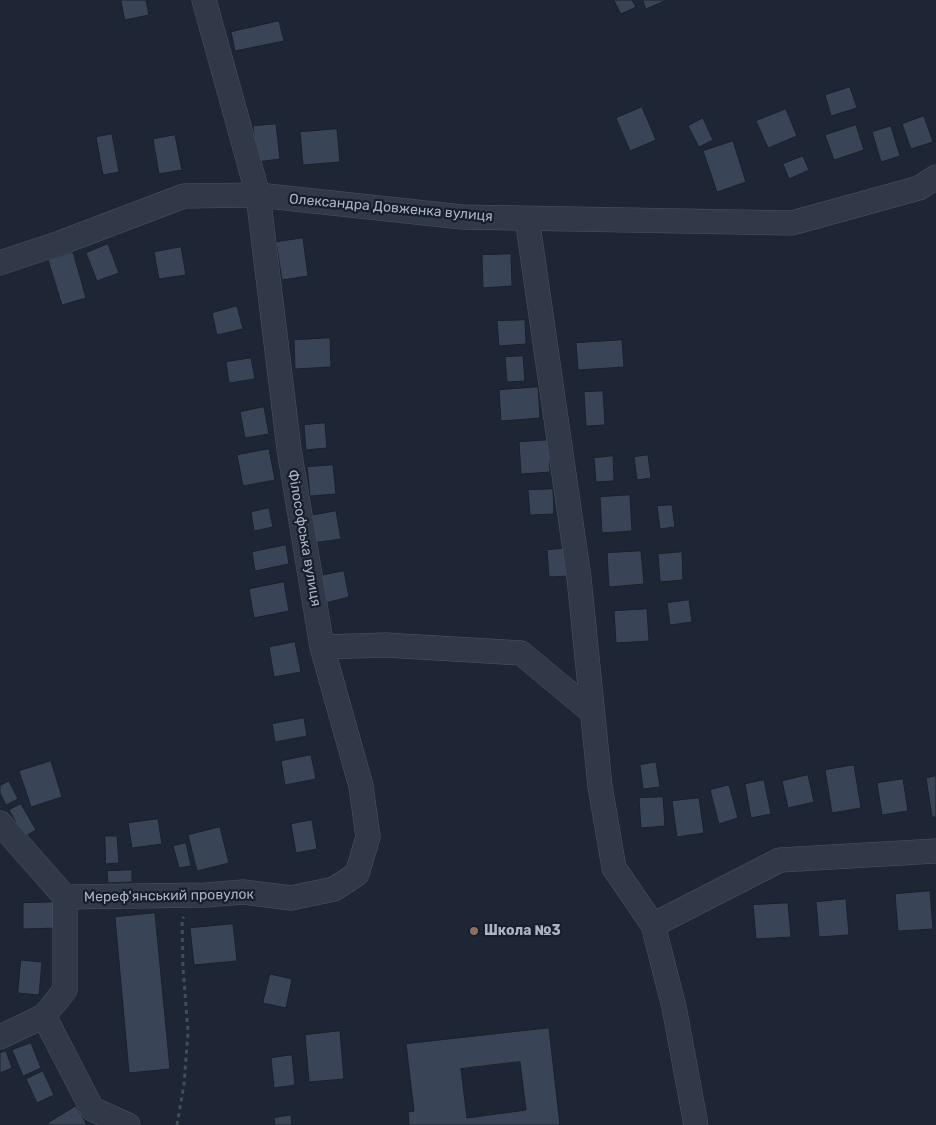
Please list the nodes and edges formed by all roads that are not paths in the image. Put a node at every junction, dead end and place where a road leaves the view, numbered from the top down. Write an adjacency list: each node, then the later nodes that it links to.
1 (204, 0): 3 (street, Філософська вулиця)
2 (936, 177): 4 (street, Олександра Довженка вулиця)
3 (258, 195): 4 (street, Олександра Довженка вулиця); 5 (street, Олександра Довженка вулиця); 6 (street, Філософська вулиця)
4 (527, 218): 7 (street)
5 (0, 263)
6 (322, 647): 7 (street); 10 (street, Філософська вулиця)
7 (592, 712): 12 (street)
8 (0, 823): 11 (street, Мереф'янський провулок)
9 (936, 851): 12 (street)
10 (357, 874): 11 (street, Мереф'янський провулок)
11 (65, 897): 13 (street, Мереф'янський провулок)
12 (652, 925): 16 (street)
13 (44, 1016): 14 (street, Мереф'янський провулок); 15 (street)
14 (0, 1037)
15 (128, 1125)
16 (696, 1125)

